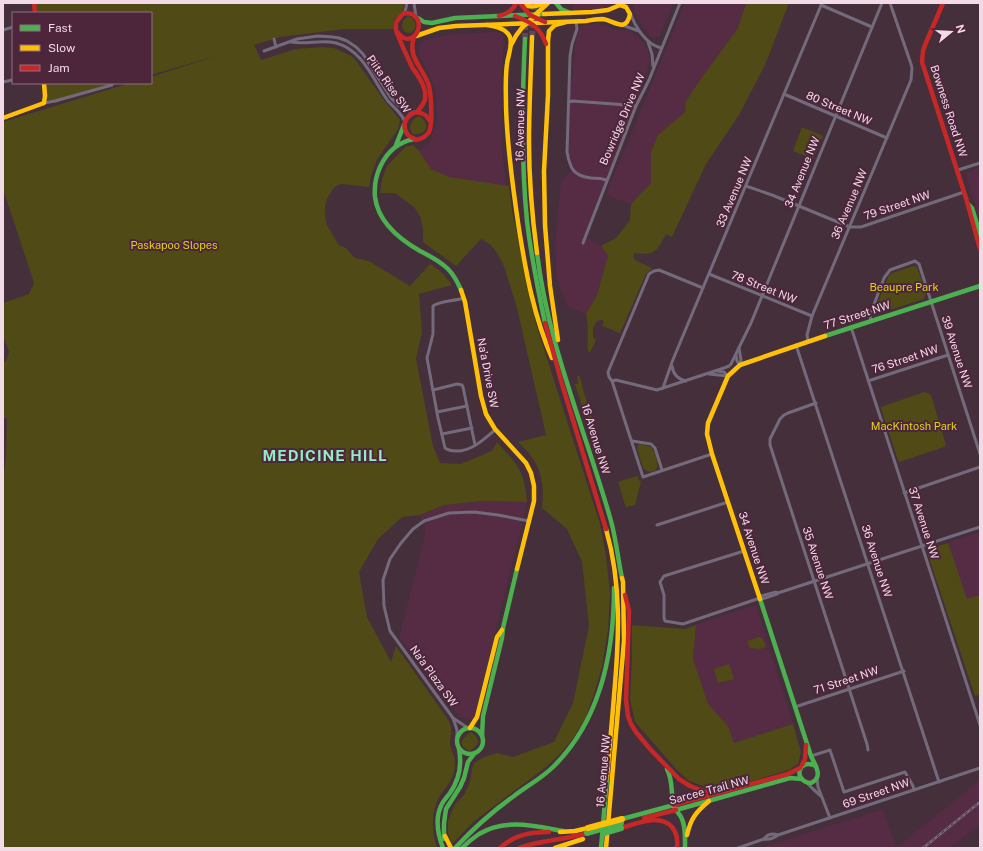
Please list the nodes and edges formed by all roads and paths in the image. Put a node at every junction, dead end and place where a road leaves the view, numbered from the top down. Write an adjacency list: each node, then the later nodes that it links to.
1 (407, 3): 15 (street)
2 (414, 3): 18 (street)
3 (516, 3): 17 (main road)
4 (521, 3): 5 (main road); 19 (main road)
5 (546, 3): 19 (main road)
6 (556, 3): 16 (main road)
7 (628, 3): 14 (main road)
8 (680, 3): 35 (street, Bowridge Drive NW)
9 (882, 3): 24 (street, 34 Avenue NW)
10 (890, 3): 52 (street, 36 Avenue NW)
11 (942, 3): 56 (main road, Bowness Road NW)
12 (822, 4): 24 (street); 43 (street, 33 Avenue NW)
13 (617, 5): 14 (main road); 16 (main road); 22 (main road)
14 (630, 12): 22 (main road); 25 (street)
15 (404, 13): 18 (main road); 26 (main road)
16 (570, 13): 19 (main road)
17 (499, 16): 18 (main road); 19 (main road)
18 (417, 18): 27 (main road)
19 (531, 18): 21 (main road); 23 (main road); 34 (main road); 37 (main road)
20 (576, 21): 21 (main road); 22 (main road); 44 (street)
21 (566, 22): 37 (main road)
22 (617, 24): 25 (street)
23 (487, 25): 27 (main road); 34 (main road)
24 (872, 27): 48 (street, 34 Avenue NW)
25 (639, 30): 31 (street)
26 (397, 32): 27 (main road); 47 (main road)
27 (415, 36): 50 (main road)
28 (532, 37): 85 (main road, 16 Avenue NW)
29 (274, 39): 33 (street)
30 (524, 40): 85 (main road, 16 Avenue NW)
31 (648, 40): 35 (street); 38 (street)
32 (291, 42): 33 (street, Piita Rise SW); 47 (street, Piita Rise SW); 51 (street, Piita Rise SW)
33 (276, 47): 36 (street, Piita Rise SW)
34 (510, 48): 85 (main road)
35 (661, 48): 38 (street, Bowridge Drive NW)
36 (264, 51)
37 (548, 56): 85 (main road)
38 (653, 68): 46 (street, Bowridge Drive NW)
39 (12, 80): 40 (street)
40 (3, 82)
41 (44, 84): 45 (main road)
42 (112, 85): 45 (street)
43 (784, 94): 48 (street, 80 Street NW); 58 (street, 33 Avenue NW)
44 (569, 102): 46 (street); 57 (street)
45 (44, 103): 49 (main road)
46 (636, 106): 57 (street, Bowridge Drive NW)
47 (415, 112): 50 (main road); 51 (main road)
48 (835, 117): 52 (street, 80 Street NW); 61 (street, 34 Avenue NW)
49 (3, 118)
50 (431, 122): 53 (main road)
51 (404, 123): 53 (main road); 54 (main road, Na'a Drive SW)
52 (887, 138): 62 (street, 36 Avenue NW)
53 (414, 139): 54 (main road, Na'a Drive SW)
54 (396, 146): 70 (main road, Na'a Drive SW)
55 (980, 163): 56 (street)
56 (958, 170): 59 (main road, Bowness Road NW)
57 (606, 180): 64 (street, Bowridge Drive NW)
58 (746, 186): 61 (street); 66 (street, 33 Avenue NW)
59 (964, 192): 60 (main road, Bowness Road NW); 62 (street, 79 Street NW)
60 (968, 204): 63 (main road, Bowness Road NW); 65 (main road, Bowness Road NW)
61 (799, 206): 62 (street); 69 (street, 34 Avenue NW)
62 (850, 227): 72 (street, 36 Avenue NW)
63 (980, 234)
64 (582, 243)
65 (980, 249)
66 (710, 274): 68 (street, 33 Avenue NW); 69 (street, 78 Street NW)
67 (979, 285): 71 (main road, 77 Street NW)
68 (703, 288): 80 (street, 33 Avenue NW); 86 (street)
69 (762, 295): 72 (street, 78 Street NW); 77 (street, 34 Avenue NW)
70 (464, 298): 90 (street); 95 (main road, Na'a Drive SW)
71 (931, 302): 73 (main road, 77 Street NW); 73 (street, 39 Avenue NW); 79 (street, 39 Avenue NW)
72 (812, 316): 75 (street, 36 Avenue NW)
73 (871, 321): 74 (main road, 77 Street NW)
74 (851, 327): 75 (main road, 77 Street NW); 88 (street, 37 Avenue NW)
75 (808, 341): 76 (main road, 77 Street NW)
76 (796, 345): 81 (main road, 77 Street NW); 91 (street, 36 Avenue NW)
77 (739, 348): 78 (street, 34 Avenue NW); 81 (street, 34 Avenue NW)
78 (736, 355): 81 (street); 82 (street)
79 (948, 355): 88 (street, 76 Street NW); 100 (street, 39 Avenue NW)
80 (672, 362): 87 (street); 89 (street, 33 Avenue NW)
81 (740, 365): 84 (main road, 34 Avenue NW)
82 (716, 371): 83 (street); 84 (street)
83 (707, 374): 84 (street); 87 (street)
84 (728, 376): 99 (main road, 34 Avenue NW)
85 (563, 377): 105 (main road, 16 Avenue NW); 113 (main road, 16 Avenue NW)
86 (612, 381): 89 (street); 97 (street)
87 (686, 381): 89 (street)
88 (868, 381): 103 (street, 37 Avenue NW)
89 (663, 388)
90 (433, 390): 92 (street); 93 (street)
91 (816, 404): 111 (street, 36 Avenue NW); 112 (street, 35 Avenue NW)
92 (467, 406): 93 (street); 94 (street)
93 (437, 412): 96 (street)
94 (472, 428): 96 (street); 98 (street)
95 (494, 430): 98 (street); 106 (main road, Na'a Drive SW)
96 (442, 434): 98 (street)
97 (632, 441): 102 (street); 102 (street)
98 (475, 445)
99 (712, 454): 102 (street); 104 (main road, 34 Avenue NW)
100 (980, 454)
101 (980, 467): 103 (street)
102 (662, 470)
103 (904, 492): 109 (street, 37 Avenue NW)
104 (728, 502): 107 (street); 110 (main road, 34 Avenue NW)
105 (600, 507): 141 (main road, 16 Avenue NW); 149 (main road)
106 (529, 521): 115 (main road, Na'a Drive SW); 119 (street, Na'a Plaza SW)
107 (657, 525)
108 (980, 526): 109 (street)
109 (922, 546): 111 (street); 120 (street, 37 Avenue NW)
110 (744, 551): 114 (main road, 34 Avenue NW); 114 (street)
111 (868, 563): 112 (street); 116 (street, 36 Avenue NW)
112 (814, 580): 114 (street); 117 (street, 35 Avenue NW)
113 (623, 582): 127 (main road); 141 (main road, 16 Avenue NW)
114 (760, 598): 118 (main road, 34 Avenue NW)
115 (503, 628): 121 (main road, Na'a Drive SW); 122 (main road, Na'a Drive SW)
116 (904, 672): 117 (street, 71 Street NW); 135 (street, 36 Avenue NW)
117 (849, 689): 118 (street, 71 Street NW); 126 (street, 35 Avenue NW)
118 (795, 707): 124 (main road, 34 Avenue NW)
119 (453, 718): 121 (street, Na'a Plaza SW); 123 (street, Na'a Plaza SW)
120 (980, 725)
121 (469, 728): 122 (main road); 123 (main road)
122 (482, 736): 128 (main road)
123 (457, 738): 125 (main road)
124 (806, 743): 129 (main road, 34 Avenue NW); 131 (main road, 34 Avenue NW)
125 (459, 749): 128 (main road); 147 (main road)
126 (868, 750)
127 (653, 752): 137 (main road); 140 (main road)
128 (474, 754): 146 (main road)
129 (811, 756): 130 (main road, 34 Avenue NW); 136 (street)
130 (816, 766): 131 (main road); 133 (main road)
131 (801, 767): 134 (main road); 137 (main road, Sarcee Trail NW)
132 (980, 768): 135 (street, 69 Street NW)
133 (818, 775): 134 (main road); 138 (street)
134 (803, 780): 138 (street); 139 (main road, Sarcee Trail NW)
135 (939, 782): 136 (street, 69 Street NW)
136 (914, 790): 142 (street, 69 Street NW)
137 (725, 792): 140 (main road, Sarcee Trail NW)
138 (821, 796): 142 (street)
139 (710, 801): 140 (main road, Sarcee Trail NW); 157 (main road)
140 (675, 808): 143 (main road, Sarcee Trail NW); 157 (main road)
141 (606, 818): 153 (main road); 154 (main road, 16 Avenue NW); 155 (main road)
142 (830, 818): 158 (street, 69 Street NW)
143 (622, 823): 145 (main road, bridge); 145 (main road, bridge); 156 (main road)
144 (564, 831): 145 (main road); 149 (main road); 150 (main road)
145 (587, 833): 151 (main road); 152 (main road)
146 (445, 836): 148 (main road); 149 (main road)
147 (443, 848)
148 (448, 848)
149 (456, 848)
150 (500, 848)
151 (519, 848)
152 (555, 848)
153 (599, 848)
154 (606, 848)
155 (611, 848)
156 (677, 848)
157 (685, 848)
158 (738, 848)

